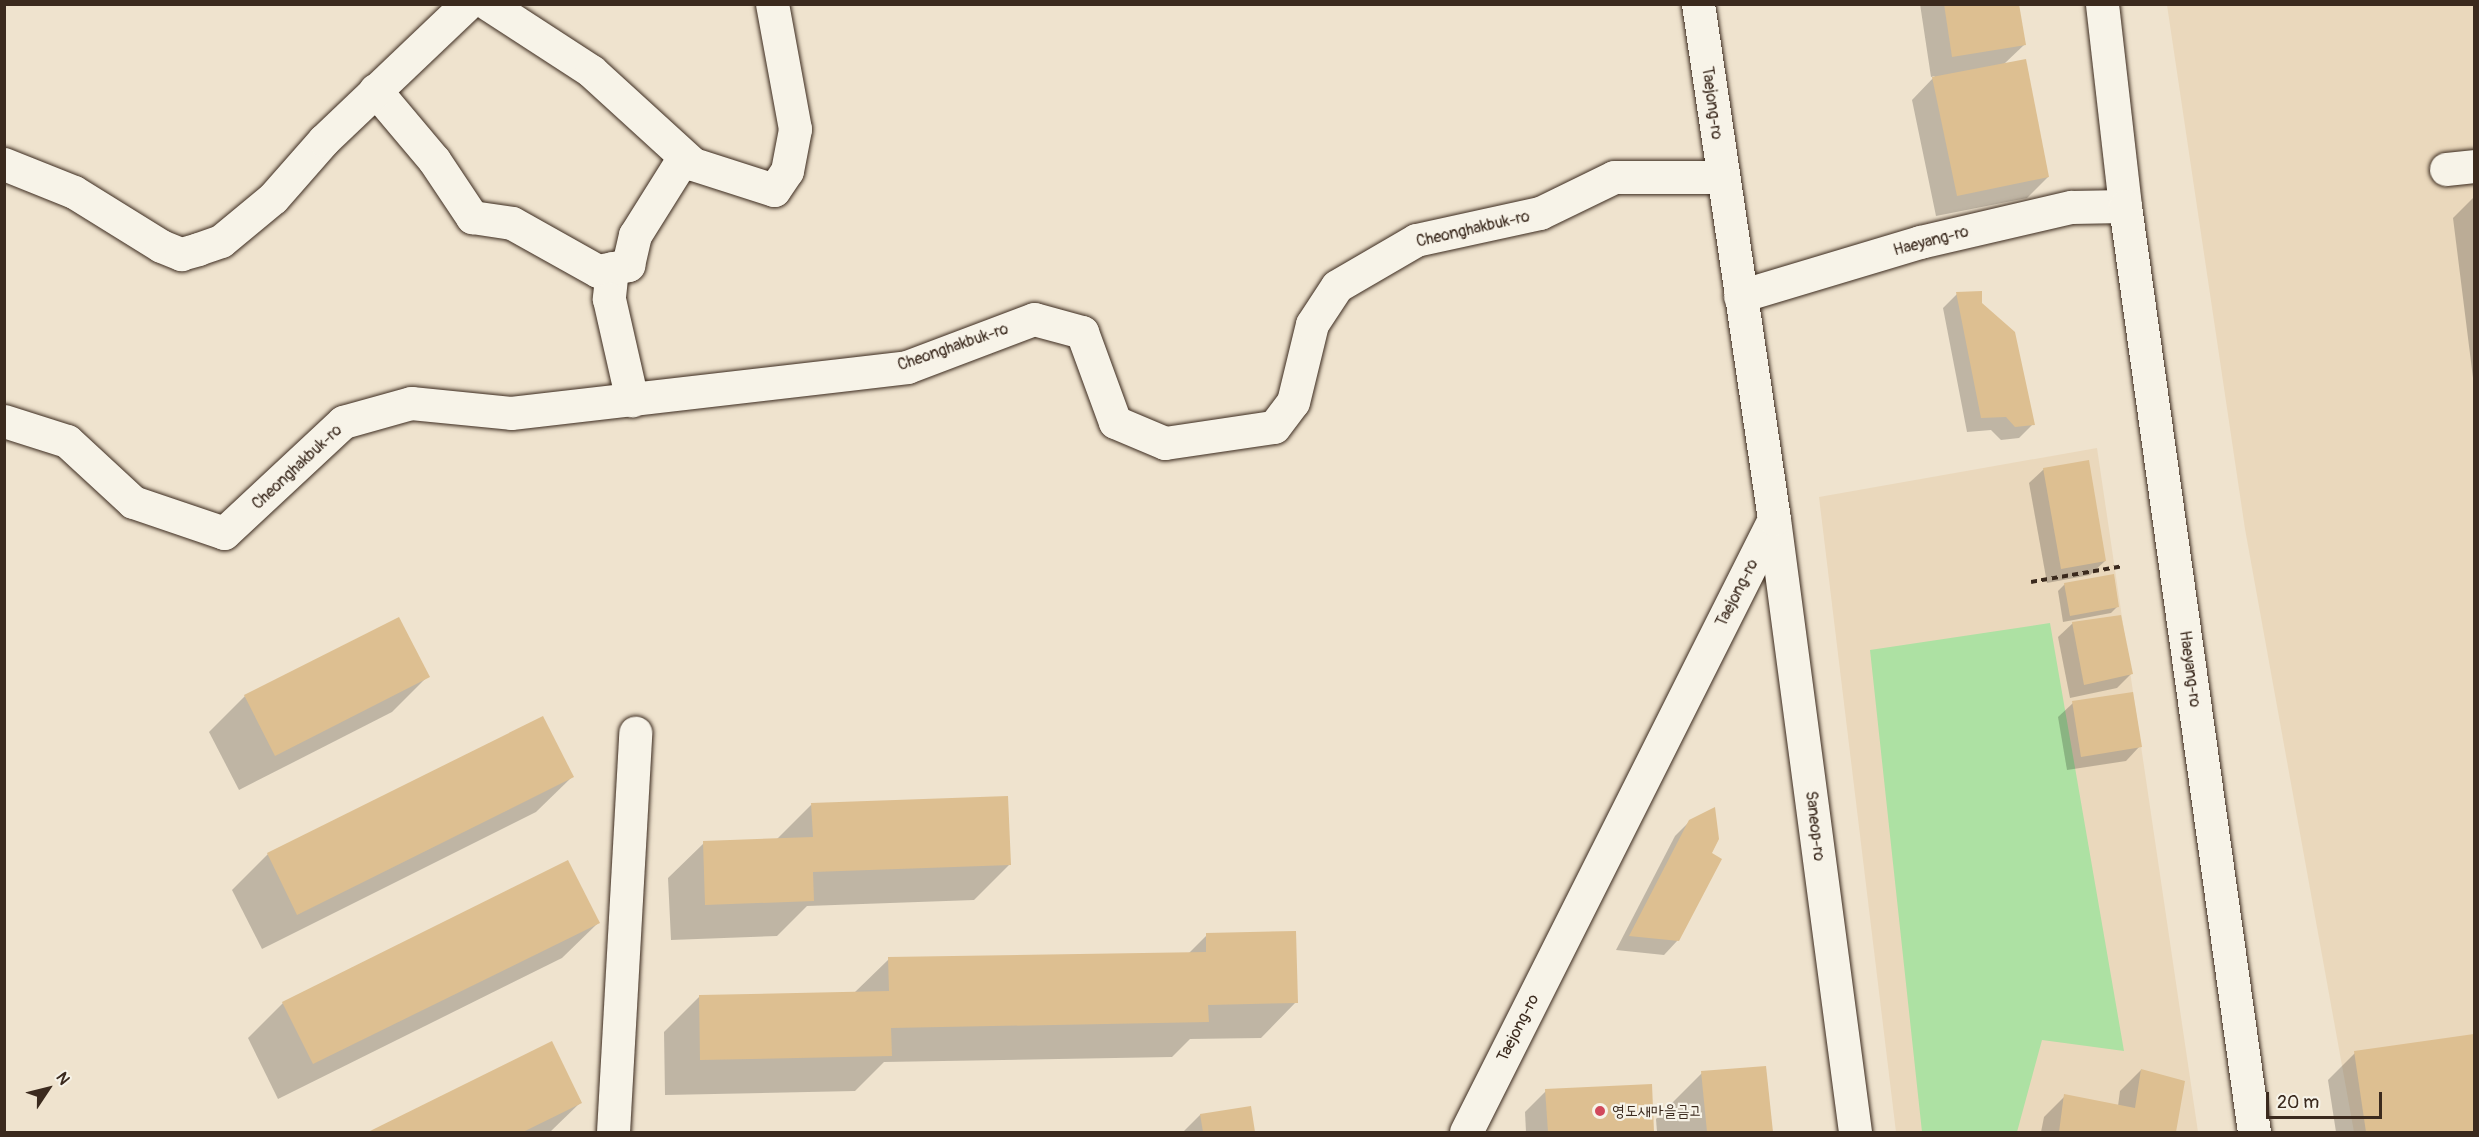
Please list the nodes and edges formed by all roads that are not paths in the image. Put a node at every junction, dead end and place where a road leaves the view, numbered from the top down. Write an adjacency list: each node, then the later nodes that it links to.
1 (467, 4): 6 (street)
2 (488, 4): 7 (street)
3 (772, 4): 7 (street)
4 (1698, 4): 9 (street, Taejong-ro)
5 (2102, 4): 10 (street, Haeyang-ro)
6 (375, 90): 8 (street); 11 (street)
7 (684, 157): 11 (street)
8 (4, 164)
9 (1723, 177): 12 (street, Taejong-ro); 13 (street, Cheonghakbuk-ro)
10 (2125, 206): 12 (street, Haeyang-ro); 20 (street, Haeyang-ro)
11 (612, 268): 13 (street)
12 (1740, 296): 15 (street, Taejong-ro)
13 (632, 400): 14 (street, Cheonghakbuk-ro)
14 (4, 421)
15 (1774, 519): 18 (street, Taejong-ro); 19 (street, Saneop-ro)
16 (635, 733): 17 (street)
17 (613, 1132)
18 (1466, 1132)
19 (1855, 1132)
20 (2254, 1132)

